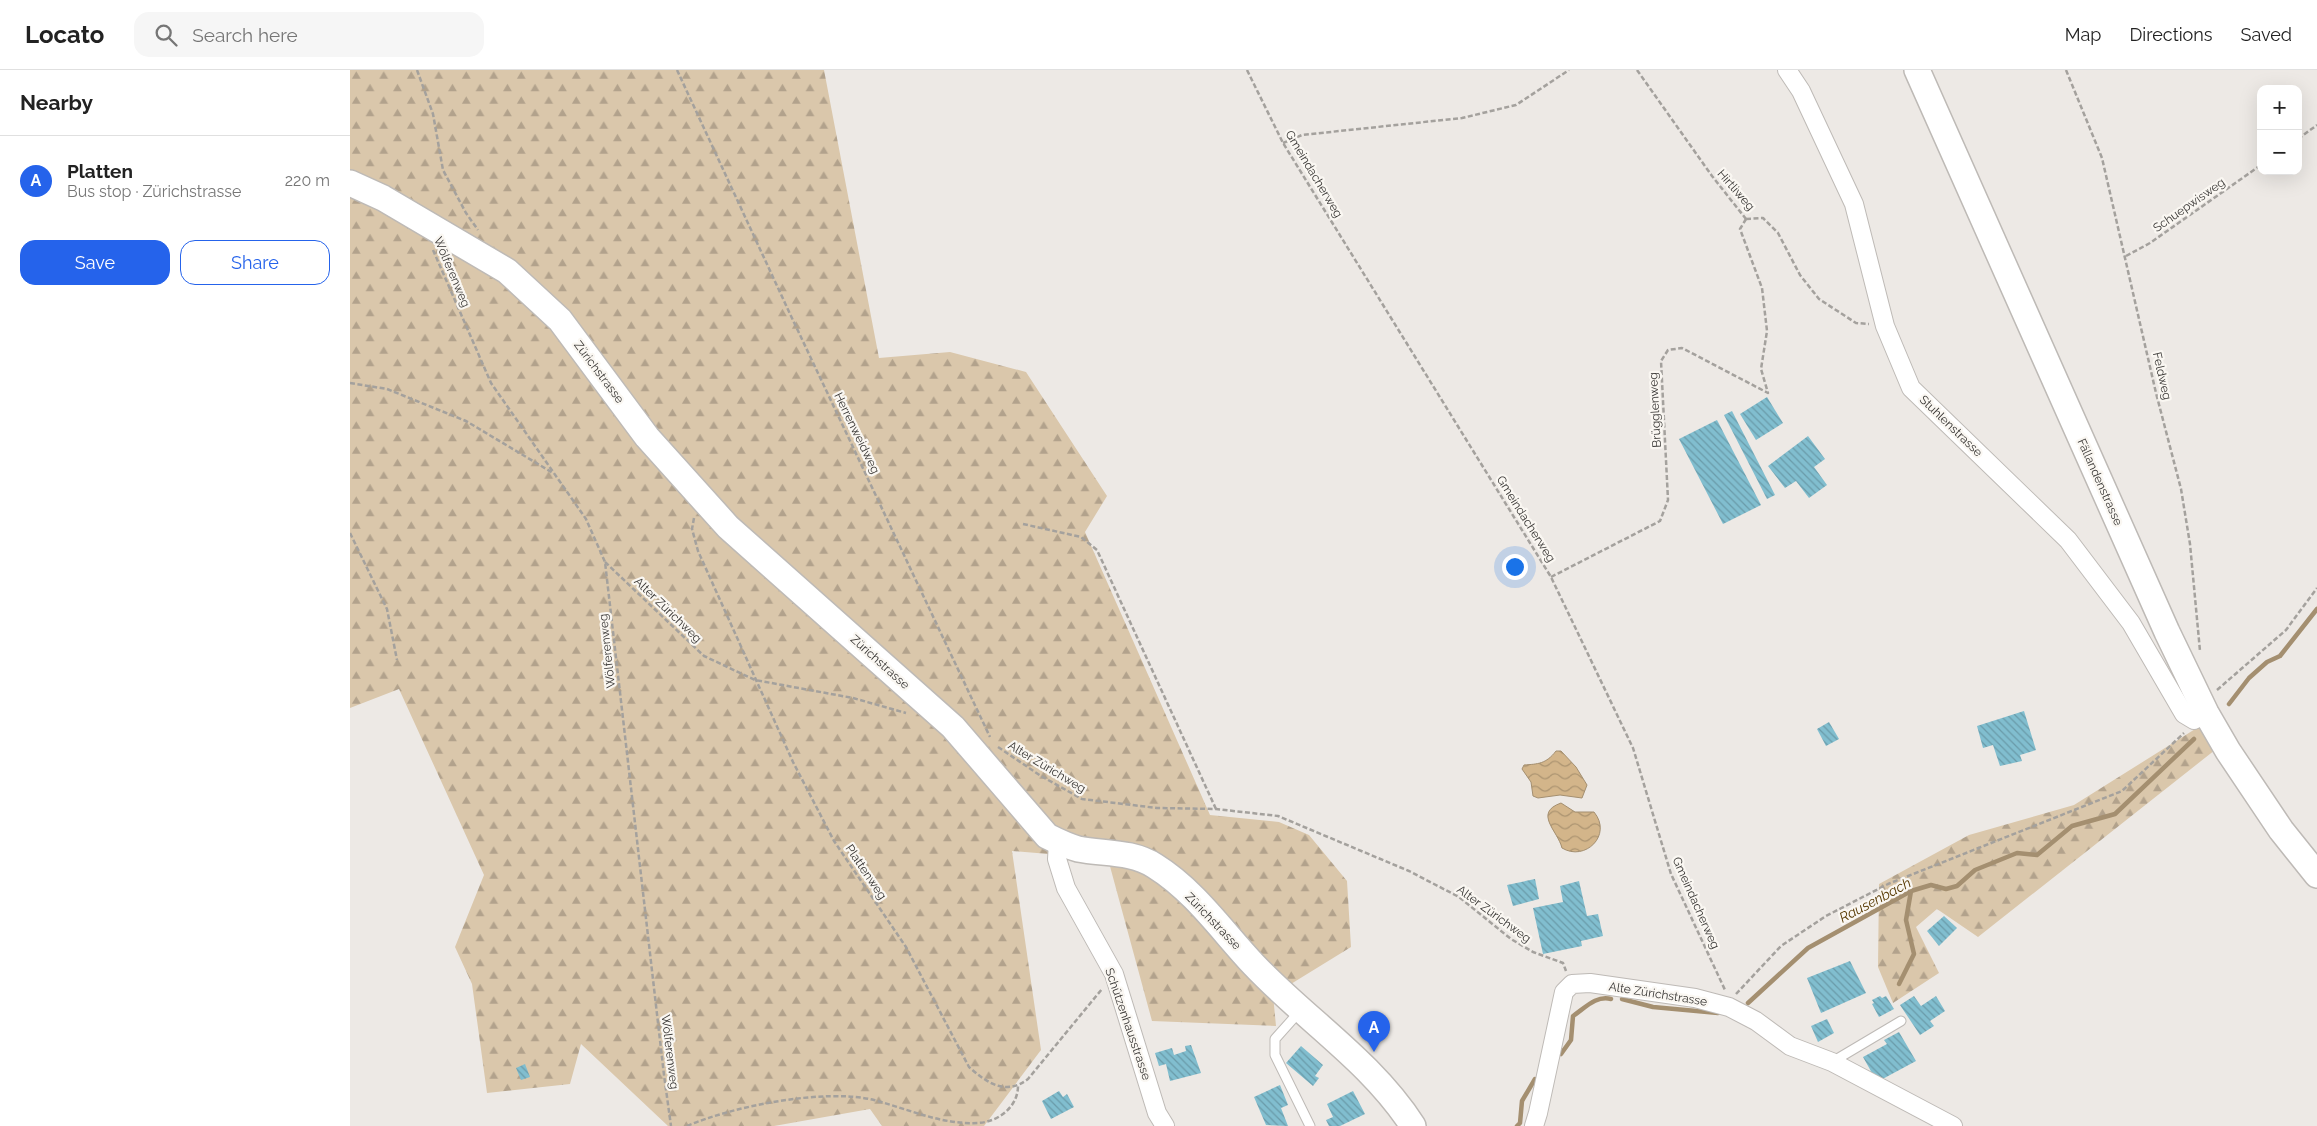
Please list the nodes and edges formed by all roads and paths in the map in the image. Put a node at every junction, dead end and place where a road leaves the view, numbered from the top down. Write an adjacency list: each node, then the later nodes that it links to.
1 (417, 70): 15 (path)
2 (677, 70): 32 (path, Herrenweidweg)
3 (1247, 70): 11 (path, Gmeindacherweg)
4 (1569, 70): 11 (path)
5 (1637, 70): 14 (path, Hirtliweg)
6 (1787, 70): 18 (street, Stuhlenstrasse)
7 (1917, 70): 30 (street, Fällandenstrasse)
8 (2066, 70): 17 (path, Feldweg)
9 (2317, 125): 10 (path)
10 (2302, 136)
11 (1283, 143): 25 (path, Gmeindacherweg)
12 (2257, 169): 17 (path, Schuepwisweg)
13 (350, 183): 21 (street, Zürichstrasse)
14 (1746, 219): 18 (path, Hirtliweg); 25 (path, Brügglenweg)
15 (482, 235)
16 (432, 248): 20 (path, Wölferenweg)
17 (2126, 256): 27 (path, Feldweg)
18 (1885, 326): 30 (street, Stuhlenstrasse)
19 (350, 383): 20 (path)
20 (555, 474): 24 (path, Wölferenweg)
21 (698, 494): 29 (path, Plattenweg); 35 (street, Zürichstrasse)
22 (1023, 524): 34 (path)
23 (350, 533): 28 (path)
24 (605, 562): 29 (path, Alter Zürichweg); 44 (path, Wölferenweg)
25 (1551, 577): 39 (path, Gmeindacherweg)
26 (2317, 588): 30 (path)
27 (2200, 654)
28 (397, 660)
29 (755, 680): 31 (path, Alter Zürichweg); 43 (path, Plattenweg)
30 (2205, 708): 36 (street, Fällandenstrasse); 39 (path)
31 (907, 714)
32 (993, 744): 33 (path, Herrenweidweg); 34 (path, Alter Zürichweg)
33 (997, 753)
34 (1216, 809): 38 (path, Alter Zürichweg)
35 (1058, 842): 37 (street, Schützenhausstrasse); 40 (street, Zürichstrasse)
36 (2317, 875)
37 (1114, 974): 43 (path); 46 (street, Schützenhausstrasse)
38 (1572, 984): 39 (street, Alte Zürichstrasse); 49 (street)
39 (1729, 1007): 42 (street, Alte Zürichstrasse)
40 (1301, 1010): 47 (lane); 48 (street, Zürichstrasse)
41 (1901, 1021): 42 (lane)
42 (1832, 1062): 50 (street, Alte Zürichstrasse)
43 (1018, 1086): 45 (path)
44 (671, 1126)
45 (687, 1126)
46 (1165, 1126)
47 (1310, 1126)
48 (1413, 1126)
49 (1534, 1126)
50 (1953, 1126)

